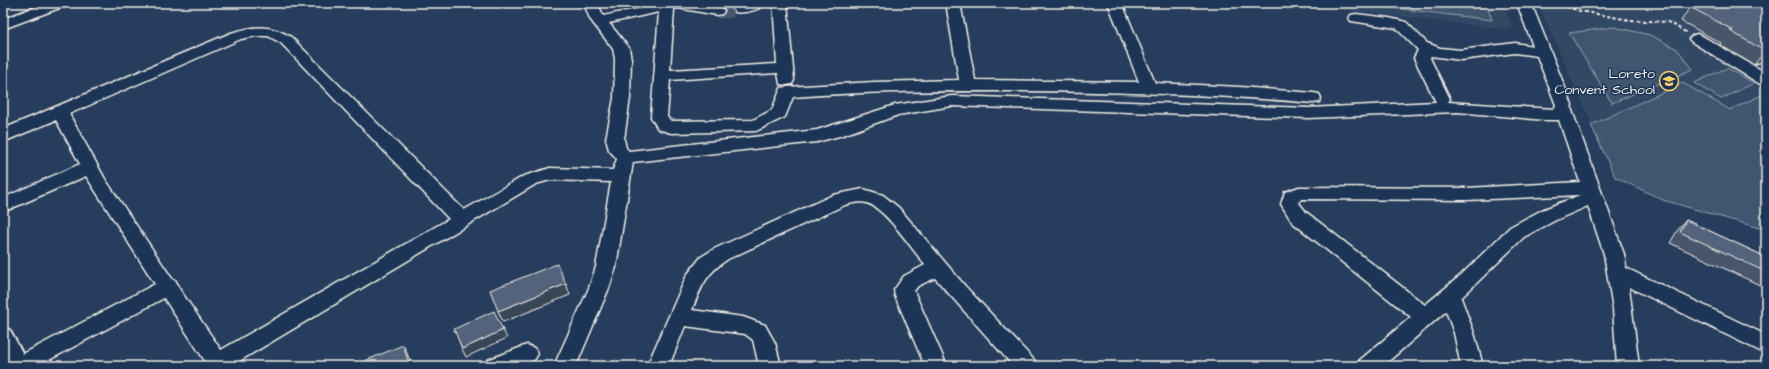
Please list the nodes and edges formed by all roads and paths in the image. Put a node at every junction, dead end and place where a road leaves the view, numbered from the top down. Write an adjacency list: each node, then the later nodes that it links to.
1 (60, 3): 14 (street)
2 (759, 3): 10 (street)
3 (780, 3): 18 (street)
4 (952, 3): 21 (street)
5 (1115, 3): 22 (street)
6 (1524, 3): 17 (street)
7 (1554, 3): 15 (path)
8 (595, 4): 13 (street)
9 (676, 4): 11 (street); 13 (street); 19 (street)
10 (740, 9)
11 (717, 11)
12 (1356, 18): 16 (street)
13 (599, 21): 30 (street)
14 (3, 24)
15 (1697, 39): 20 (street)
16 (1428, 50): 17 (street); 25 (street)
17 (1543, 52): 26 (street)
18 (785, 68): 19 (street); 23 (street)
19 (662, 75): 23 (street)
20 (1766, 80)
21 (968, 86): 22 (street); 23 (street)
22 (1149, 87): 24 (street)
23 (787, 92)
24 (1313, 98)
25 (1442, 99)
26 (1564, 110): 30 (street); 31 (street)
27 (60, 112): 28 (street); 29 (street); 33 (street)
28 (3, 136)
29 (90, 167): 32 (street); 36 (street)
30 (624, 167): 33 (street); 46 (street)
31 (1592, 192): 35 (street); 37 (street); 39 (street)
32 (3, 205)
33 (462, 220): 43 (street)
34 (937, 268): 38 (street); 49 (street); 50 (street)
35 (1618, 273): 41 (street); 53 (street)
36 (169, 286): 43 (street); 44 (street)
37 (1450, 296): 39 (street); 52 (street)
38 (678, 317): 47 (street); 48 (street)
39 (1426, 317): 51 (street)
40 (3, 336): 44 (street)
41 (1766, 345)
42 (527, 354): 45 (street)
43 (215, 364)
44 (18, 366)
45 (496, 366)
46 (565, 366)
47 (658, 366)
48 (770, 366)
49 (936, 366)
50 (1026, 366)
51 (1368, 366)
52 (1472, 366)
53 (1628, 366)

